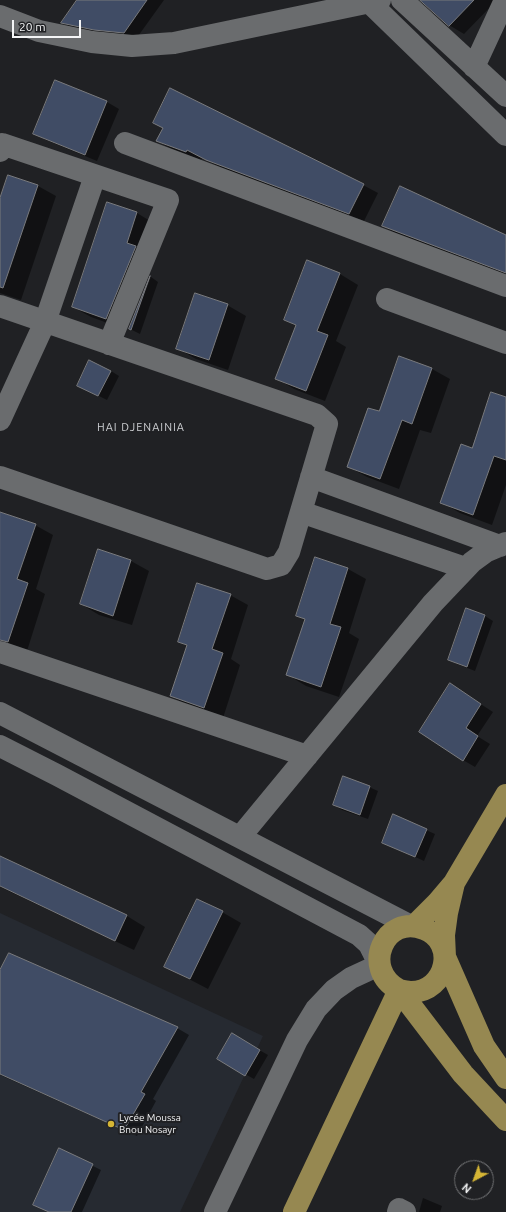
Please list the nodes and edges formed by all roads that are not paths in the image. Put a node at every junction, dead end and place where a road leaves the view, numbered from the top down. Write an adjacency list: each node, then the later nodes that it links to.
1 (402, 0): 5 (street)
2 (505, 0): 5 (street)
3 (372, 1): 4 (street); 7 (street)
4 (0, 16)
5 (474, 67): 6 (street)
6 (506, 96)
7 (506, 134)
8 (125, 143): 11 (street)
9 (0, 150): 10 (street)
10 (95, 176): 14 (street); 16 (street)
11 (506, 286)
12 (387, 298): 15 (street)
13 (0, 306): 14 (street)
14 (45, 322): 16 (street); 17 (street)
15 (506, 343)
16 (109, 344): 19 (street)
17 (0, 420)
18 (0, 477): 20 (street)
19 (311, 477): 20 (street); 21 (street)
20 (301, 512): 22 (street)
21 (503, 544): 22 (street)
22 (465, 568): 26 (street)
23 (0, 652): 26 (street)
24 (0, 713): 28 (street)
25 (0, 746): 32 (street)
26 (307, 756): 28 (street)
27 (505, 798): 29 (main road)
28 (240, 837): 30 (street)
29 (454, 883): 30 (main road); 31 (main road)
30 (412, 926): 31 (main road); 32 (main road)
31 (445, 957): 33 (main road); 34 (main road)
32 (379, 964): 33 (main road); 36 (street)
33 (399, 990): 35 (main road); 37 (main road)
34 (506, 1078)
35 (506, 1120)
36 (215, 1212)
37 (294, 1212)
38 (398, 1212): 39 (street)
39 (405, 1212)

